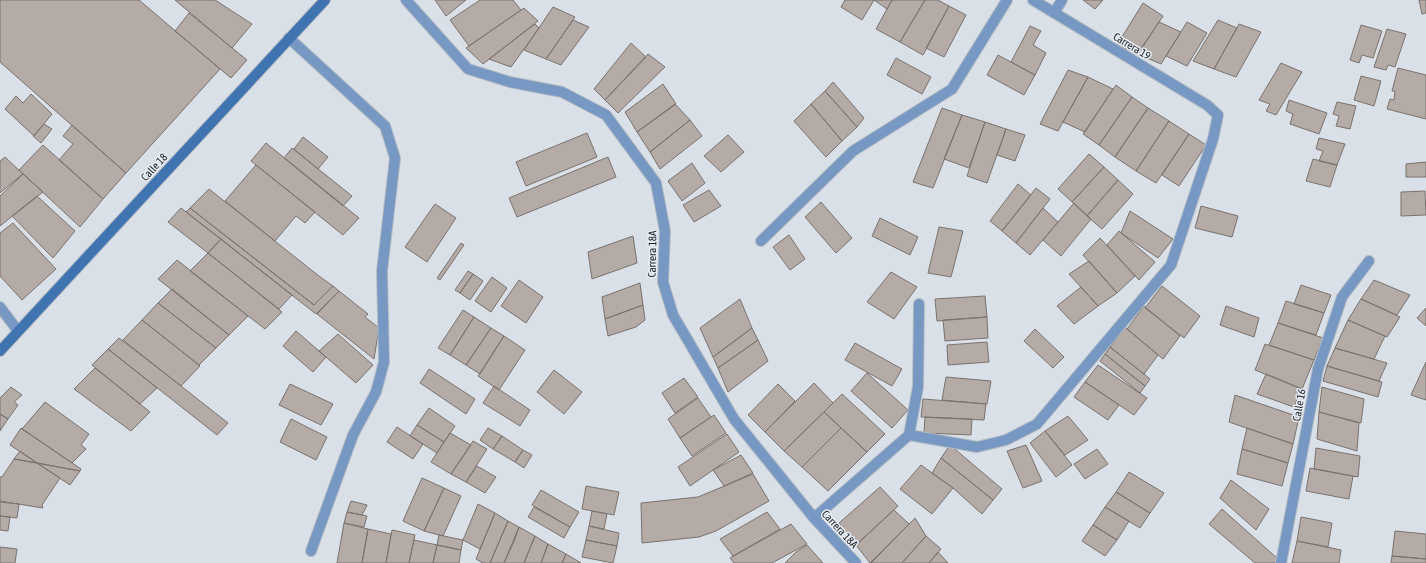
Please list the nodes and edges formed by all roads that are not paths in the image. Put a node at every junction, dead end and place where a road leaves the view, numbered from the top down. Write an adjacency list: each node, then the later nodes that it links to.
1 (326, 0): 7 (main road, Calle 18)
2 (406, 0): 15 (street, Carrera 18A)
3 (1006, 0): 8 (street)
4 (1033, 0): 6 (street, Carrera 19)
5 (1062, 0): 6 (street)
6 (1054, 13): 14 (street, Carrera 19)
7 (289, 38): 12 (main road, Calle 18); 16 (street)
8 (761, 241)
9 (1369, 261): 18 (street, Calle 16)
10 (919, 304): 14 (street)
11 (0, 307): 12 (street)
12 (18, 331): 13 (main road, Calle 18)
13 (0, 351)
14 (910, 435): 15 (street)
15 (814, 518): 17 (street, Carrera 18A)
16 (311, 551)
17 (856, 563)
18 (1281, 563)

